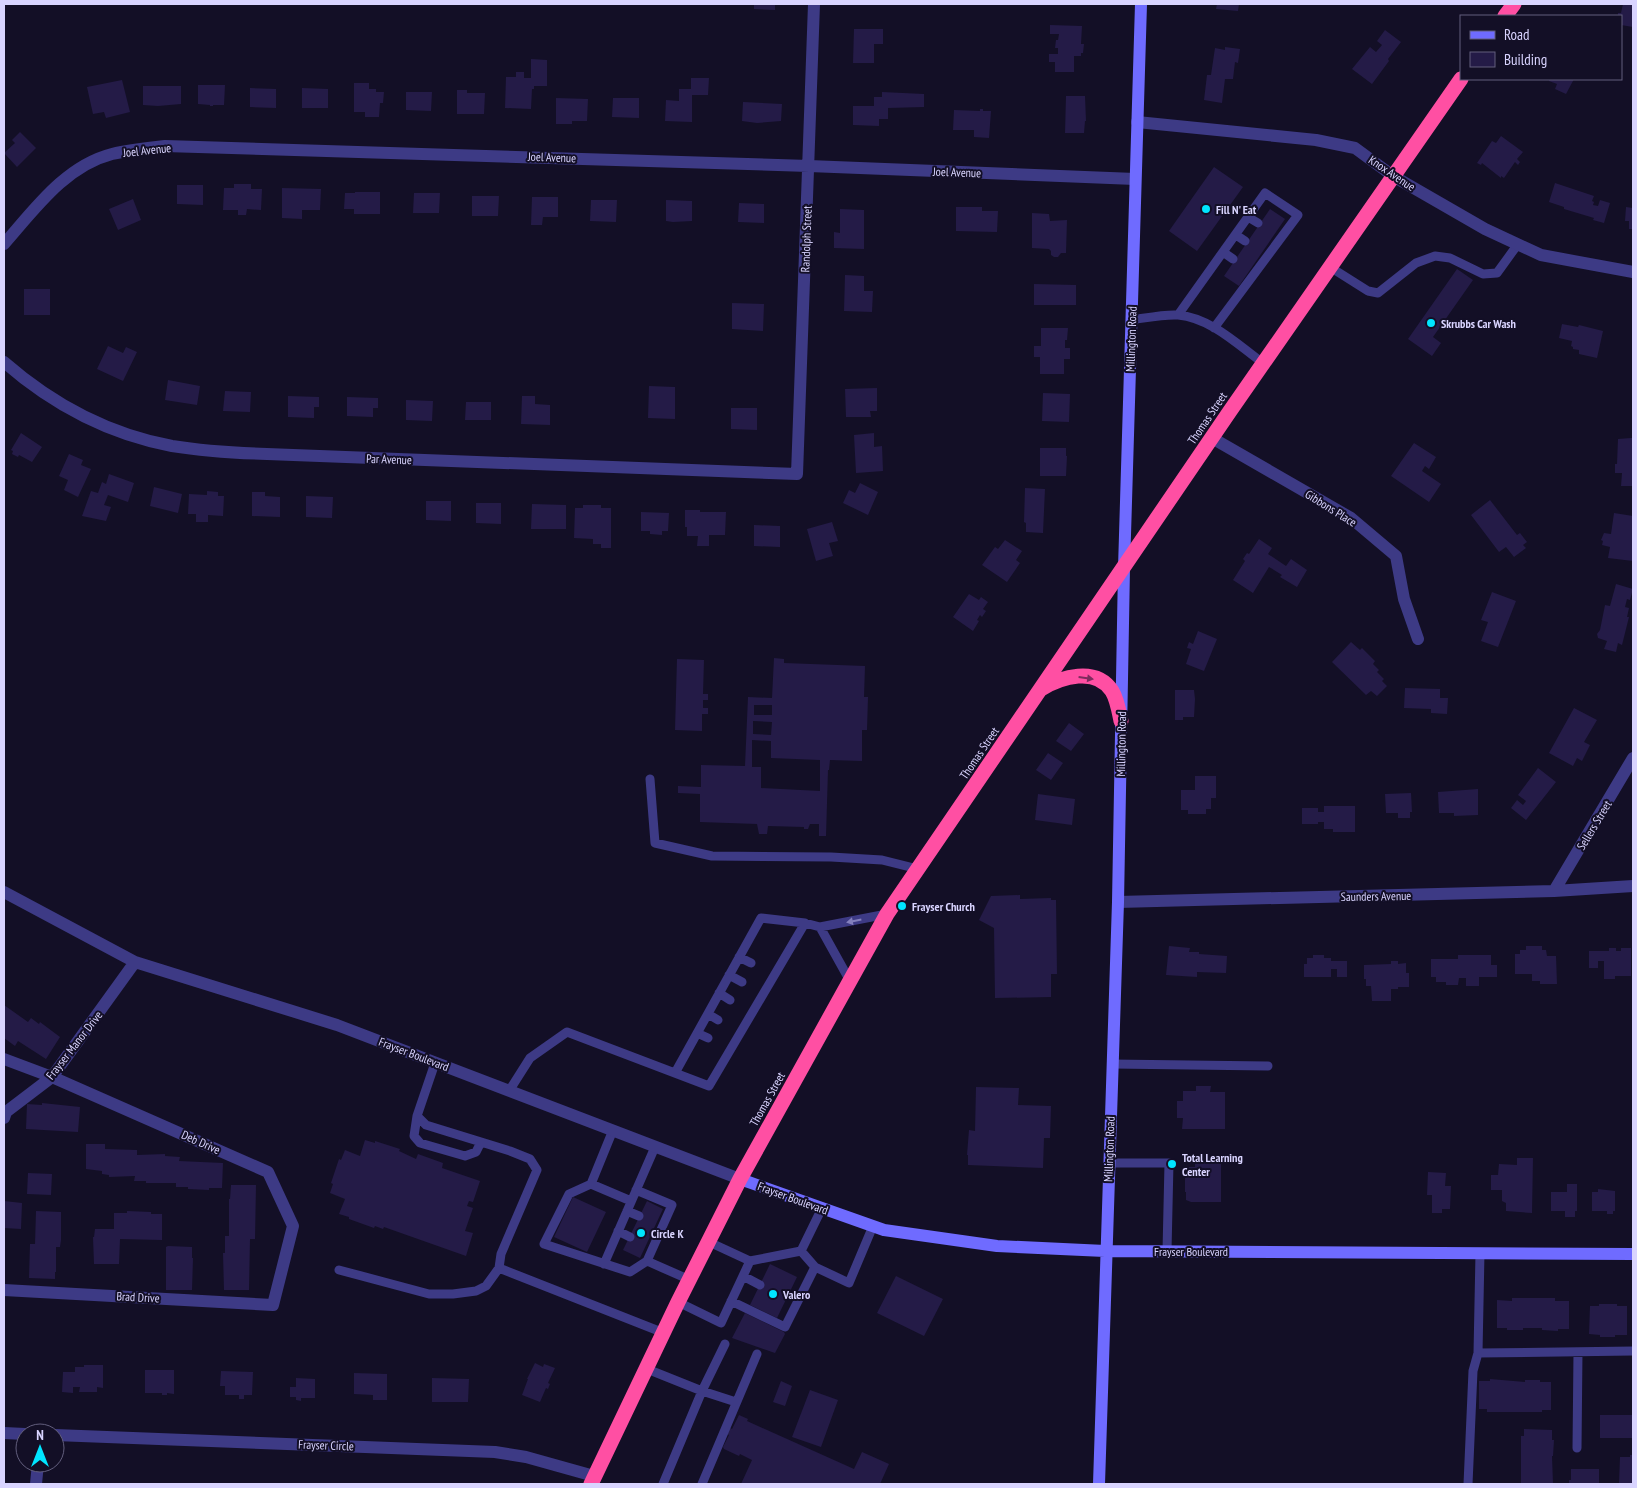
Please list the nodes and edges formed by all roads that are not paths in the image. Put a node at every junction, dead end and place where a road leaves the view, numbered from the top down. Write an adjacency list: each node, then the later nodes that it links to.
1 (814, 4): 7 (street, Randolph Street)
2 (1141, 4): 6 (main road, Millington Road)
3 (1514, 4): 4 (highway)
4 (1506, 15)
5 (1460, 80): 8 (highway, Thomas Street)
6 (1136, 122): 8 (street, Knox Avenue); 9 (main road, Millington Road)
7 (809, 166): 9 (street, Joel Avenue); 14 (street, Joel Avenue); 26 (street, Randolph Street)
8 (1392, 176): 15 (street, Knox Avenue); 18 (highway, Thomas Street)
9 (1136, 179): 21 (main road, Millington Road)
10 (1248, 217): 11 (lane); 12 (lane); 22 (lane)
11 (1258, 223)
12 (1236, 235): 13 (lane); 16 (lane)
13 (1245, 241)
14 (4, 244)
15 (1518, 244): 18 (lane); 19 (street, Knox Avenue)
16 (1223, 252): 17 (lane); 20 (lane)
17 (1233, 259)
18 (1330, 267): 24 (highway, Thomas Street)
19 (1633, 272)
20 (1178, 315): 21 (lane); 22 (lane)
21 (1131, 320): 27 (main road, Millington Road)
22 (1214, 328): 24 (lane)
23 (4, 362): 26 (street, Par Avenue)
24 (1263, 363): 25 (highway, Thomas Street)
25 (1212, 438): 27 (highway, Thomas Street); 28 (street, Gibbons Place)
26 (798, 474)
27 (1124, 568): 29 (highway, Thomas Street); 30 (main road, Millington Road)
28 (1418, 640)
29 (1040, 690): 30 (highway, one-way to 30); 33 (highway, Thomas Street)
30 (1121, 720): 37 (main road, Millington Road)
31 (1633, 758): 35 (street, Sellers Street)
32 (650, 779): 33 (lane)
33 (918, 869): 38 (highway, Thomas Street)
34 (1633, 886): 35 (street, Saunders Avenue)
35 (1554, 891): 37 (street, Saunders Avenue)
36 (4, 892): 42 (street, Frayser Boulevard)
37 (1118, 902): 55 (main road, Millington Road)
38 (887, 914): 40 (lane, one-way to 40); 45 (highway, Thomas Street)
39 (804, 922): 40 (lane); 41 (lane); 57 (lane)
40 (820, 927): 45 (lane)
41 (739, 957): 43 (lane); 44 (lane)
42 (135, 962): 54 (street, Frayser Boulevard); 58 (street, Frayser Manor Drive)
43 (751, 964)
44 (729, 975): 46 (lane); 47 (lane)
45 (850, 981): 66 (highway, Thomas Street)
46 (742, 982)
47 (719, 993): 48 (lane); 49 (lane)
48 (730, 1000)
49 (708, 1014): 50 (lane); 51 (lane)
50 (718, 1020)
51 (697, 1033): 52 (lane); 57 (lane)
52 (708, 1038)
53 (4, 1059): 58 (street, Deb Drive)
54 (435, 1063): 59 (street, Frayser Boulevard); 60 (lane)
55 (1112, 1064): 56 (lane); 65 (main road, Millington Road)
56 (1268, 1066)
57 (675, 1073): 59 (lane)
58 (52, 1077): 61 (street, Frayser Manor Drive); 96 (street, Deb Drive)
59 (509, 1091): 62 (street, Frayser Boulevard)
60 (417, 1116): 63 (lane); 63 (lane)
61 (4, 1118)
62 (613, 1130): 64 (street, Frayser Boulevard); 67 (lane)
63 (481, 1142): 86 (lane)
64 (655, 1147): 66 (street, Frayser Boulevard); 68 (lane)
65 (1109, 1162): 78 (main road, Millington Road); 79 (lane)
66 (740, 1179): 70 (main road, Frayser Boulevard); 76 (highway, Thomas Street)
67 (591, 1184): 69 (lane); 84 (lane)
68 (636, 1190): 69 (lane); 82 (lane)
69 (632, 1201): 71 (lane)
70 (822, 1208): 73 (main road, Frayser Boulevard); 77 (lane)
71 (627, 1211): 72 (lane); 74 (lane)
72 (639, 1216)
73 (873, 1226): 78 (main road, Frayser Boulevard); 85 (lane)
74 (618, 1232): 75 (lane); 84 (lane)
75 (630, 1237)
76 (709, 1242): 83 (lane); 89 (highway, Thomas Street)
77 (801, 1251): 83 (lane); 85 (lane)
78 (1105, 1251): 79 (main road, Frayser Boulevard); 111 (main road, Millington Road)
79 (1168, 1251): 80 (main road, Frayser Boulevard)
80 (1480, 1253): 81 (main road, Frayser Boulevard); 101 (lane)
81 (1633, 1254)
82 (647, 1261): 84 (lane); 89 (lane)
83 (750, 1261): 88 (lane)
84 (604, 1264)
85 (815, 1267): 95 (lane)
86 (499, 1268): 87 (lane); 97 (lane)
87 (339, 1270)
88 (743, 1276): 90 (lane); 94 (lane)
89 (690, 1280): 93 (highway, Thomas Street)
90 (760, 1284)
91 (4, 1290): 96 (street, Brad Drive)
92 (787, 1298): 95 (lane)
93 (678, 1302): 94 (lane); 97 (highway, Thomas Street)
94 (731, 1302): 95 (lane)
95 (798, 1302)
96 (273, 1305)
97 (664, 1333): 103 (highway, Thomas Street)
98 (725, 1344): 104 (lane)
99 (1633, 1351): 100 (lane)
100 (1578, 1352): 101 (lane); 107 (lane)
101 (1478, 1353): 112 (lane)
102 (757, 1354): 105 (lane)
103 (646, 1369): 104 (lane); 108 (highway, Thomas Street)
104 (702, 1392): 105 (lane); 109 (lane)
105 (736, 1402): 110 (lane)
106 (65, 1435): 108 (street, Frayser Circle)
107 (1577, 1448)
108 (593, 1480)
109 (663, 1484)
110 (702, 1484)
111 (1098, 1484)
112 (1468, 1484)

